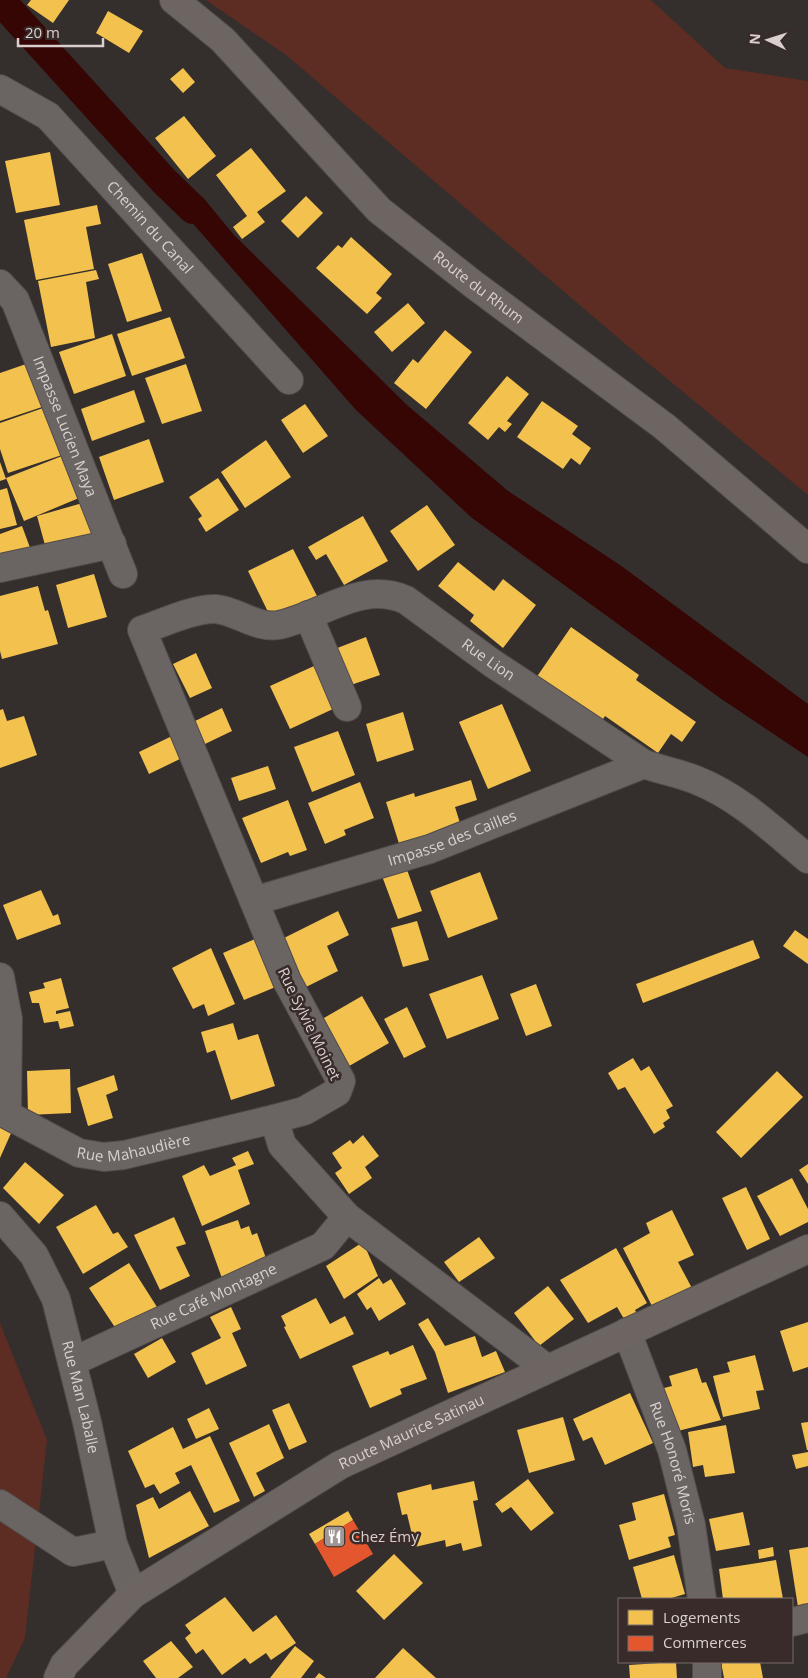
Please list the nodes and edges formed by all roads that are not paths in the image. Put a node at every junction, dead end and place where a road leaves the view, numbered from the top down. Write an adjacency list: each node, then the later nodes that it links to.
1 (174, 0): 6 (main road, Route du Rhum)
2 (0, 88): 4 (street, Chemin du Canal)
3 (0, 284): 5 (street, Impasse Lucien Maya)
4 (289, 380)
5 (112, 544): 7 (street); 8 (street, Impasse Lucien Maya)
6 (808, 549)
7 (0, 568)
8 (123, 574)
9 (308, 615): 10 (street, Rue Lion); 11 (street); 12 (street, Rue Lion)
10 (142, 630): 14 (street, Rue Sylvie Moinet)
11 (347, 707)
12 (644, 764): 13 (street, Rue Lion); 14 (street, Impasse des Cailles)
13 (808, 859)
14 (254, 901): 17 (street, Rue Sylvie Moinet)
15 (0, 977): 16 (street)
16 (4, 1113): 17 (street, Rue Mahaudière)
17 (274, 1119): 19 (street)
18 (0, 1216): 22 (street, Rue Man Laballe)
19 (346, 1217): 22 (street, Rue Café Montagne); 23 (street)
20 (808, 1249): 21 (main road, Route Maurice Satinau)
21 (627, 1332): 23 (main road, Route Maurice Satinau); 27 (street, Rue Honoré Moris)
22 (72, 1362): 25 (street, Rue Man Laballe)
23 (546, 1368): 26 (main road, Route Maurice Satinau)
24 (0, 1504): 25 (street)
25 (113, 1544): 26 (street, Rue Man Laballe)
26 (133, 1594): 31 (main road, Route Maurice Satinau)
27 (702, 1598)
28 (808, 1618): 29 (street)
29 (793, 1622)
30 (707, 1663): 32 (street)
31 (58, 1678)
32 (706, 1678)

